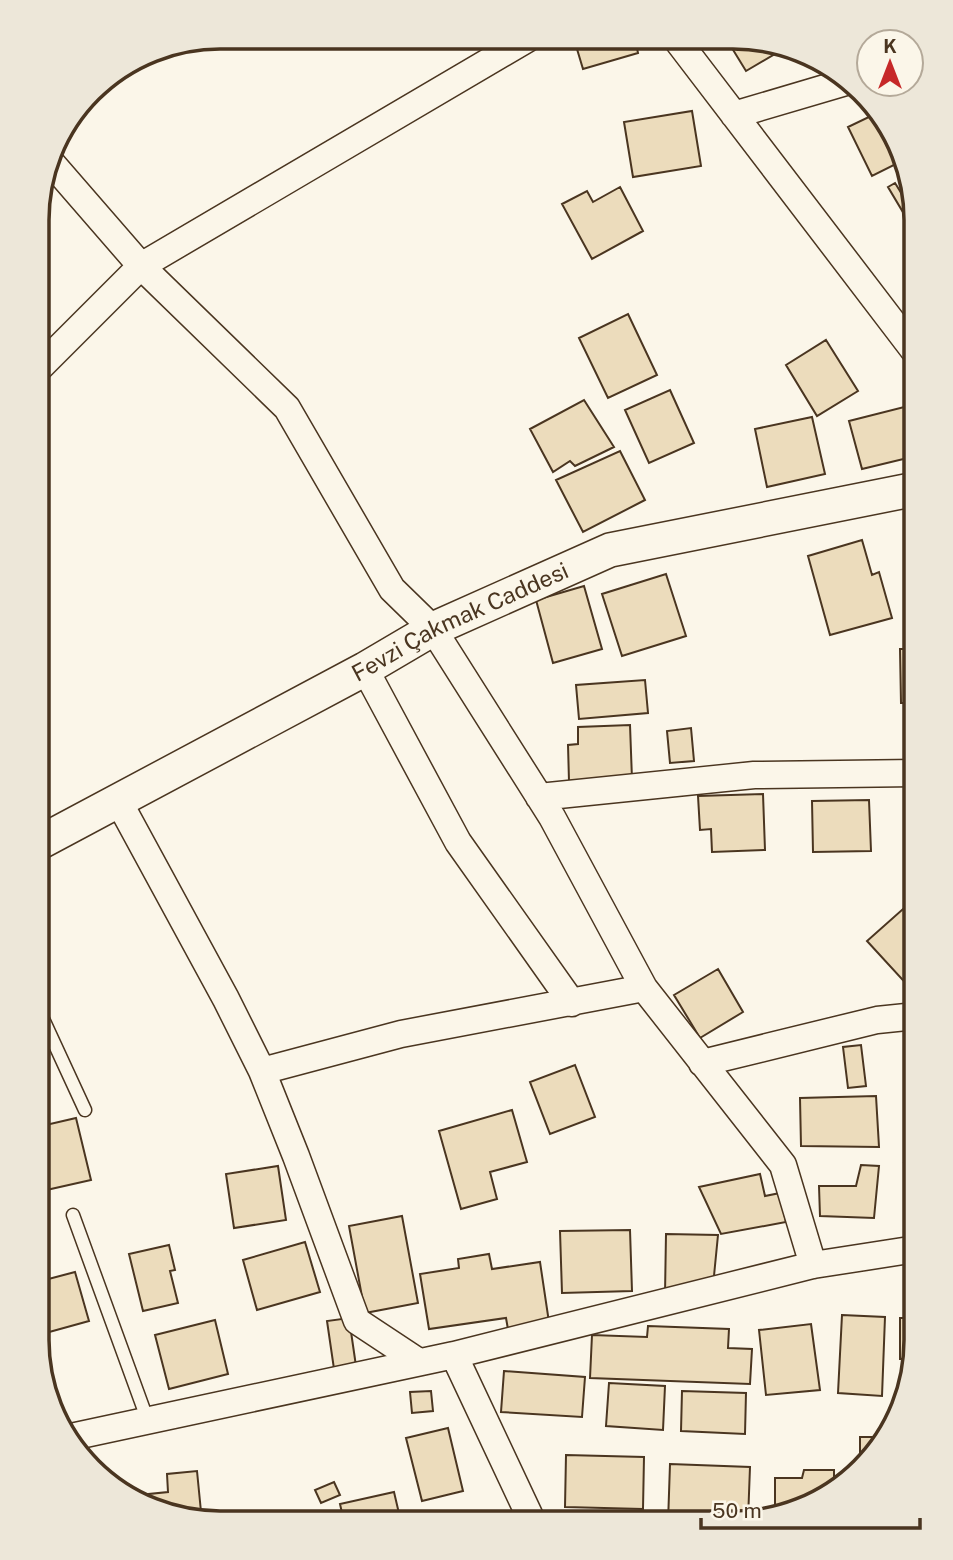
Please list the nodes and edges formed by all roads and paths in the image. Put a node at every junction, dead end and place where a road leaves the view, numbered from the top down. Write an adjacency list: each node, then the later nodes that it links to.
1 (510, 49): 6 (street)
2 (684, 49): 4 (street)
3 (837, 84): 4 (street)
4 (734, 115): 7 (street)
5 (57, 169): 6 (street)
6 (141, 266): 8 (street); 10 (street)
7 (904, 337)
8 (49, 358)
9 (904, 491): 10 (street, Fevzi Çakmak Caddesi)
10 (433, 629): 11 (street, Fevzi Çakmak Caddesi); 13 (street)
11 (365, 669): 14 (street, Fevzi Çakmak Caddesi); 17 (street)
12 (904, 773): 13 (street)
13 (539, 797): 16 (street)
14 (119, 802): 15 (street, Fevzi Çakmak Caddesi); 21 (street)
15 (49, 838)
16 (644, 988): 17 (street); 20 (street)
17 (572, 1003): 21 (street)
18 (904, 1017): 20 (street)
19 (49, 1032): 22 (lane)
20 (702, 1063): 25 (street)
21 (262, 1071): 27 (street)
22 (85, 1110)
23 (73, 1215): 28 (lane)
24 (904, 1250): 25 (street)
25 (813, 1265): 26 (street)
26 (454, 1355): 27 (street); 30 (street)
27 (419, 1362): 28 (street)
28 (148, 1421): 29 (street)
29 (78, 1435)
30 (527, 1511)

